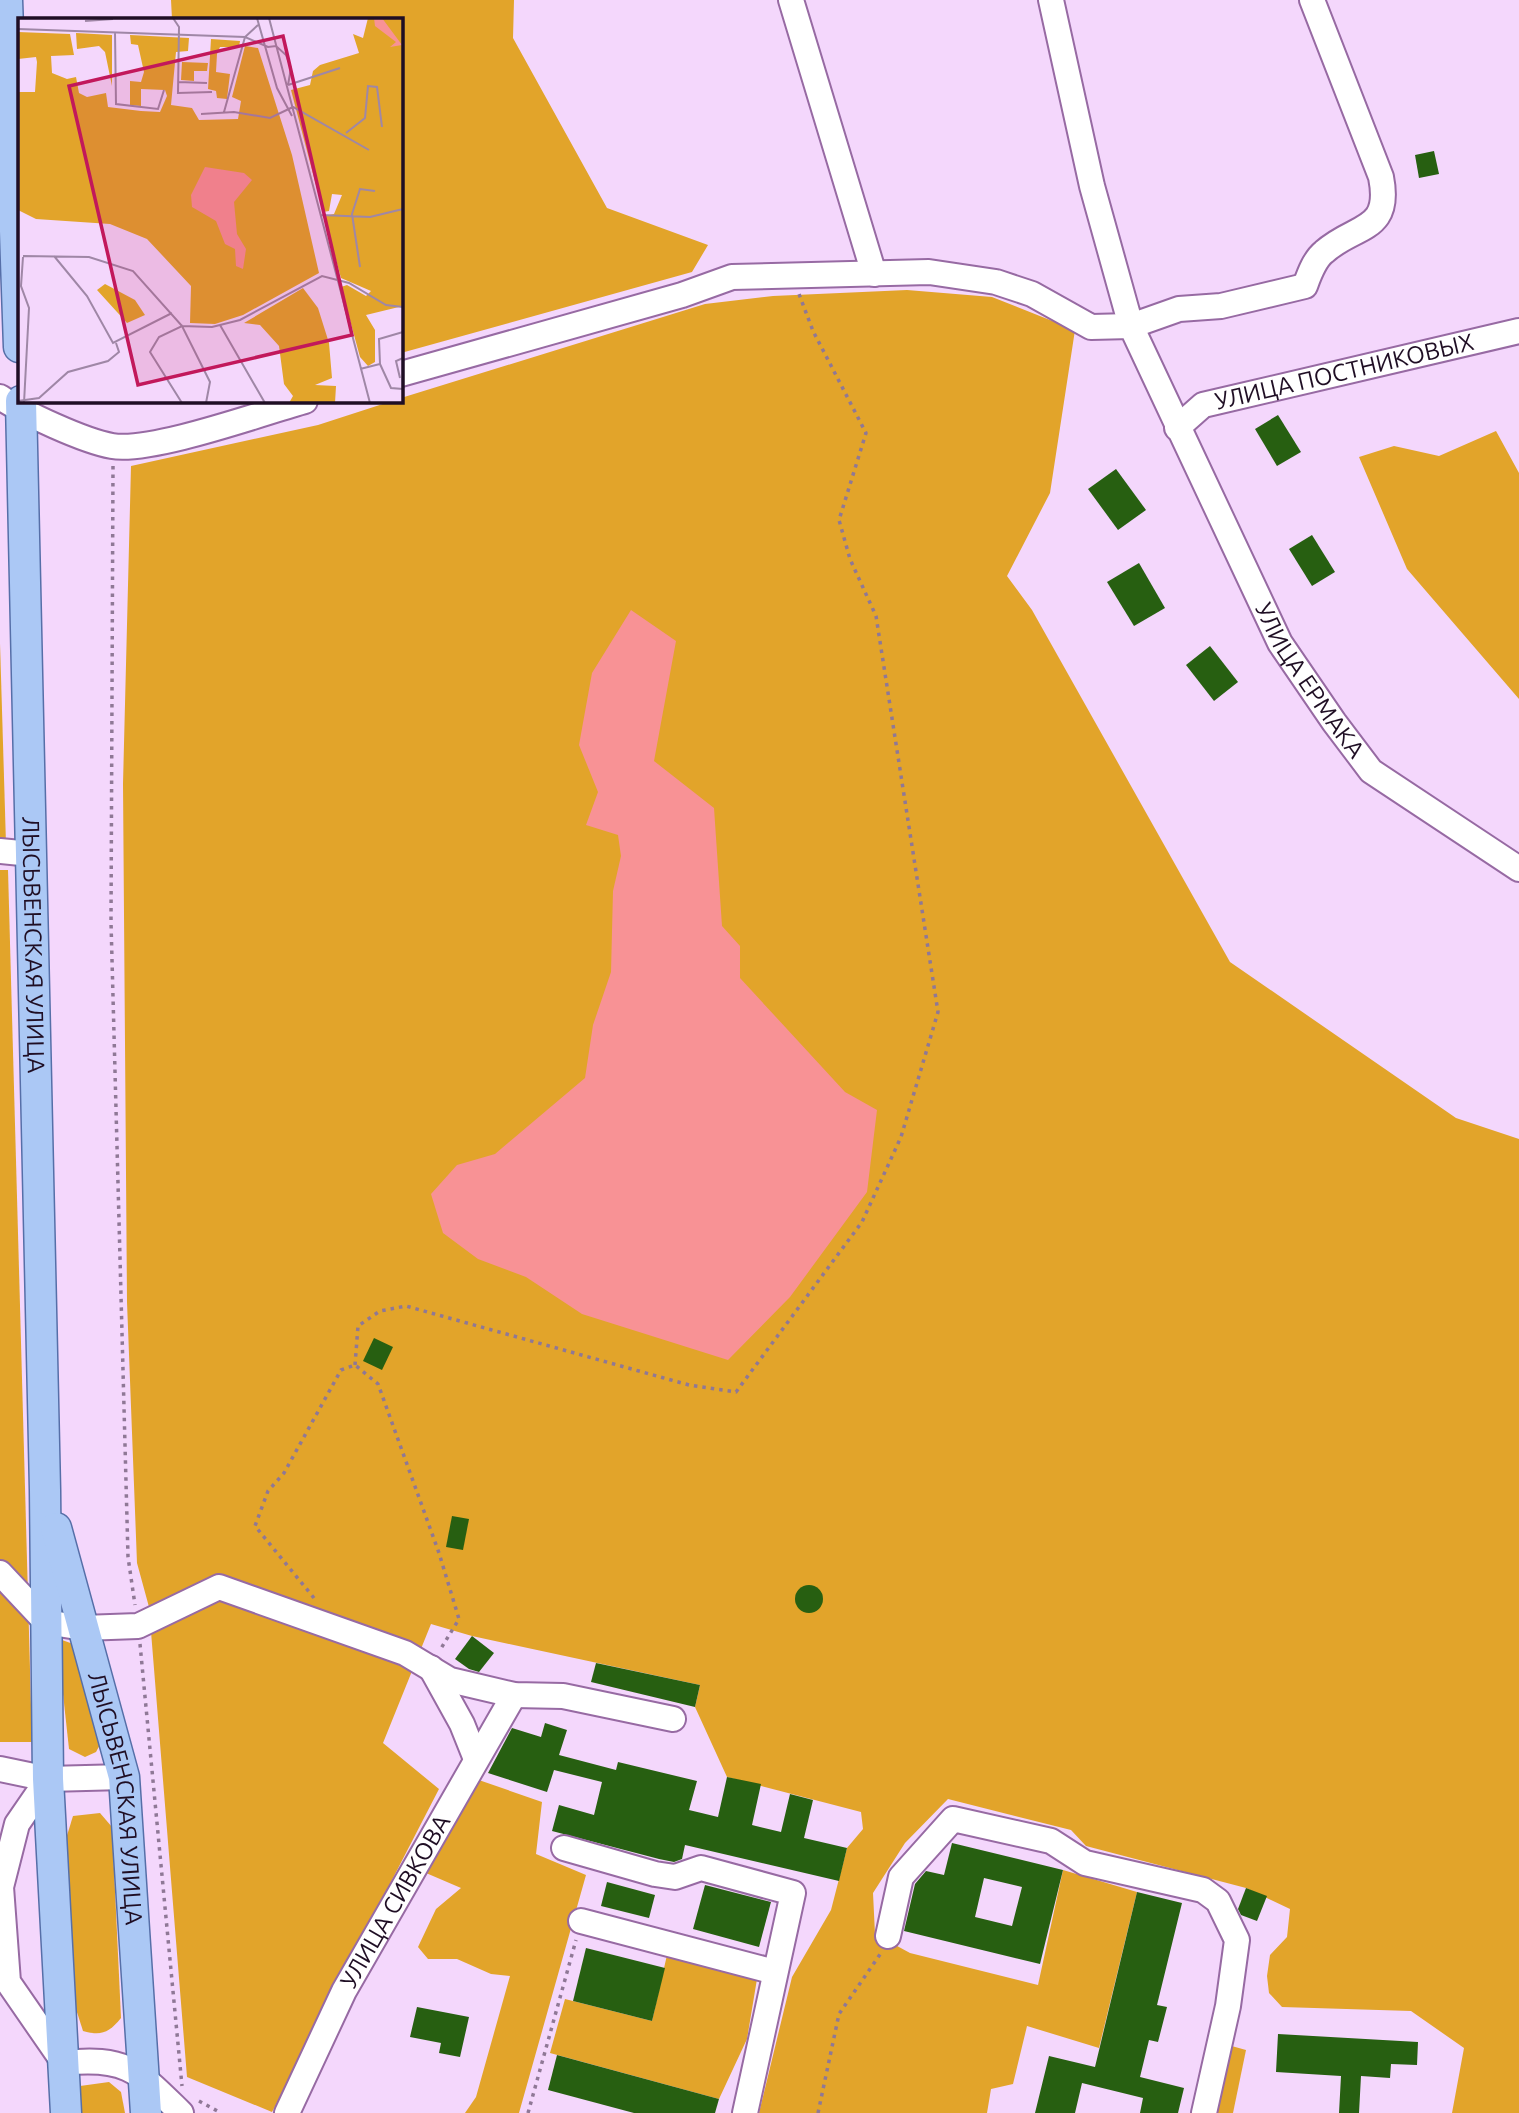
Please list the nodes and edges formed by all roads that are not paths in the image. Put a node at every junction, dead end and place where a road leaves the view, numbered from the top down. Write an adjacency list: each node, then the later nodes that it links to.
1 (7, 0): 6 (main road)
2 (791, 0): 5 (street)
3 (1052, 0): 7 (street, УЛИЦА ЕРМАКА)
4 (1312, 0): 7 (street)
5 (874, 274): 7 (street); 9 (street)
6 (18, 318)
7 (1131, 326): 12 (street, УЛИЦА ЕРМАКА)
8 (1519, 331): 12 (street, УЛИЦА ПОСТНИКОВЫХ)
9 (402, 374)
10 (300, 402): 11 (street)
11 (14, 403): 14 (main road, ЛЫСЬВЕНСКАЯ УЛИЦА)
12 (1177, 428): 15 (street, УЛИЦА ЕРМАКА)
13 (0, 851): 14 (street)
14 (31, 854): 16 (main road, ЛЫСЬВЕНСКАЯ УЛИЦА)
15 (1519, 870)
16 (45, 1490): 18 (main road, ЛЫСЬВЕНСКАЯ УЛИЦА); 19 (main road, ЛЫСЬВЕНСКАЯ УЛИЦА)
17 (0, 1573): 18 (street)
18 (46, 1622): 19 (street); 26 (main road, ЛЫСЬВЕНСКАЯ УЛИЦА)
19 (83, 1628): 20 (street); 25 (main road, ЛЫСЬВЕНСКАЯ УЛИЦА)
20 (430, 1666): 21 (street); 23 (street)
21 (514, 1695): 22 (street); 23 (street, УЛИЦА СИВКОВА)
22 (673, 1720)
23 (476, 1759): 36 (street, УЛИЦА СИВКОВА)
24 (0, 1769): 26 (street)
25 (124, 1777): 26 (street); 32 (main road, ЛЫСЬВЕНСКАЯ УЛИЦА)
26 (48, 1779): 31 (main road, ЛЫСЬВЕНСКАЯ УЛИЦА); 31 (street)
27 (564, 1848): 30 (street)
28 (581, 1921): 30 (street)
29 (888, 1936): 38 (street)
30 (775, 1972): 37 (street)
31 (64, 2063): 32 (street); 34 (main road, ЛЫСЬВЕНСКАЯ УЛИЦА)
32 (146, 2078): 33 (street); 35 (main road, ЛЫСЬВЕНСКАЯ УЛИЦА)
33 (185, 2101)
34 (66, 2113)
35 (146, 2113)
36 (287, 2113)
37 (745, 2113)
38 (1204, 2113)

